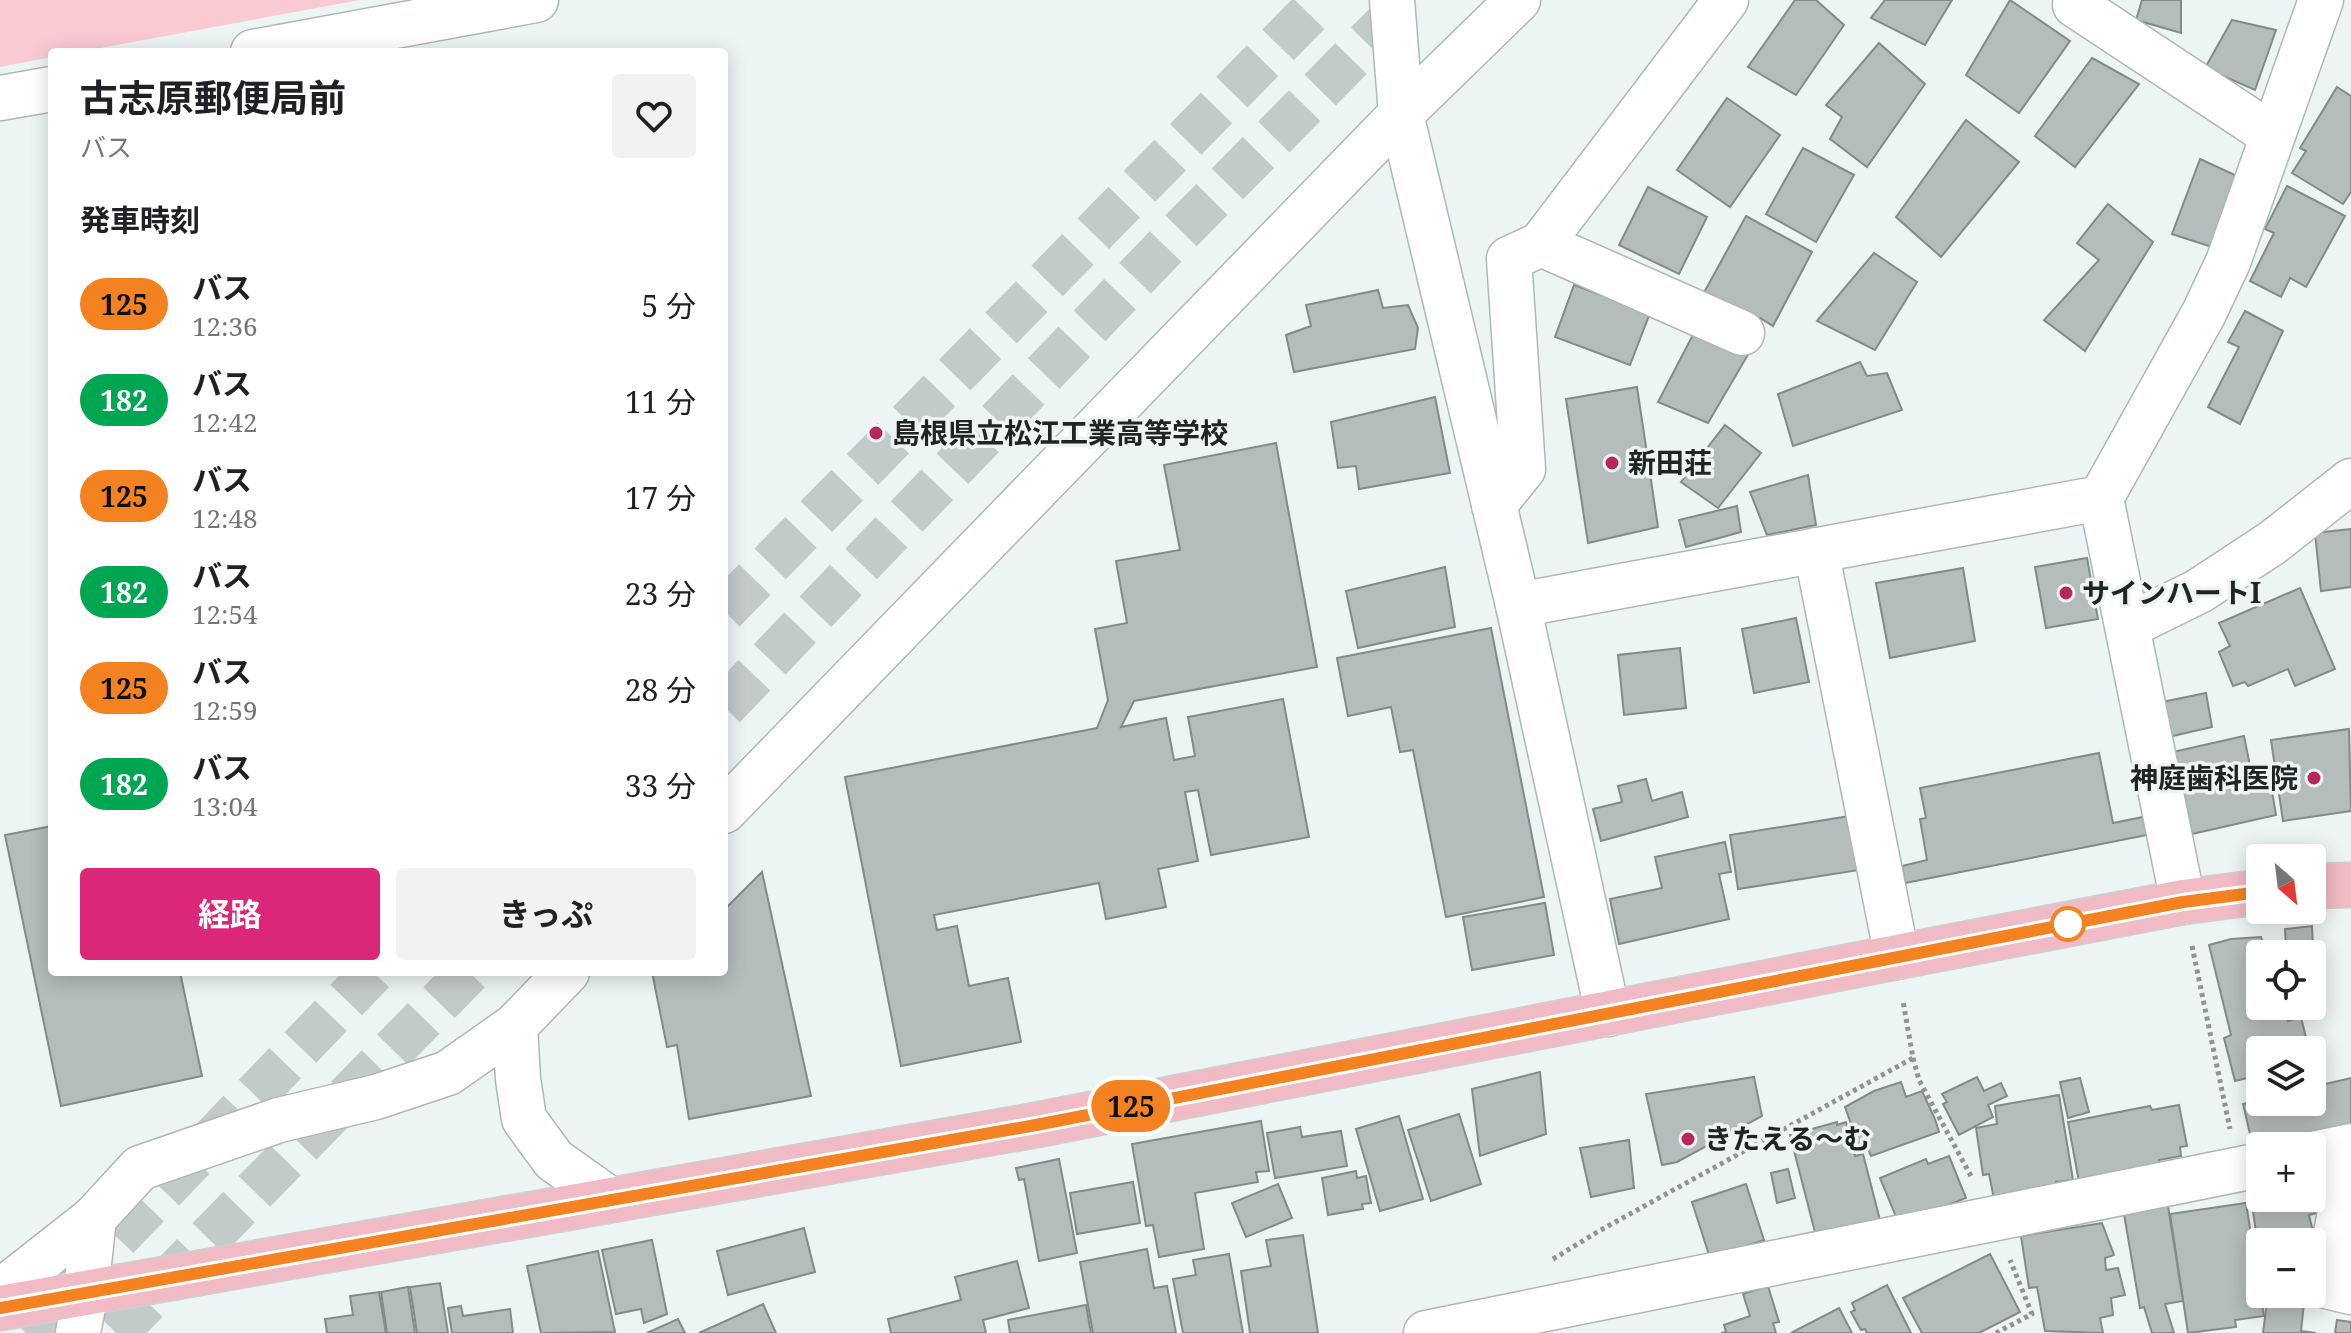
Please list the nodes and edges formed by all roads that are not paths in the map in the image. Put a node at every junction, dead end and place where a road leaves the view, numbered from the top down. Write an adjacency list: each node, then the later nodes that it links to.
1 (536, 0): 7 (street)
2 (1392, 0): 10 (street)
3 (1518, 0): 10 (street)
4 (1726, 0): 12 (street)
5 (2077, 0): 11 (street)
6 (2321, 0): 11 (street)
7 (275, 48)
8 (48, 90): 9 (street)
9 (0, 98)
10 (1401, 114): 16 (street); 20 (street)
11 (2272, 135): 15 (street)
12 (1541, 244): 13 (street); 16 (street)
13 (1742, 333)
14 (2351, 481): 19 (street)
15 (2101, 498): 17 (street); 19 (street)
16 (1494, 505): 18 (street)
17 (1816, 550): 18 (street); 25 (street)
18 (1518, 605): 27 (street)
19 (2128, 626): 24 (street)
20 (728, 807)
21 (2351, 885): 22 (highway)
22 (2326, 886)
23 (2246, 894): 24 (highway)
24 (2183, 902): 25 (highway)
25 (1897, 957): 27 (highway)
26 (563, 976): 28 (street)
27 (1608, 1014): 33 (highway)
28 (515, 1026): 33 (street); 34 (street)
29 (2351, 1146): 30 (street)
30 (2326, 1151)
31 (2351, 1154): 36 (street)
32 (2246, 1168): 39 (street)
33 (609, 1199): 38 (highway)
34 (94, 1218): 35 (street); 38 (street)
35 (0, 1292)
36 (2351, 1292)
37 (0, 1308): 38 (highway)
38 (82, 1312)
39 (1490, 1326): 40 (street)
40 (1426, 1333)

